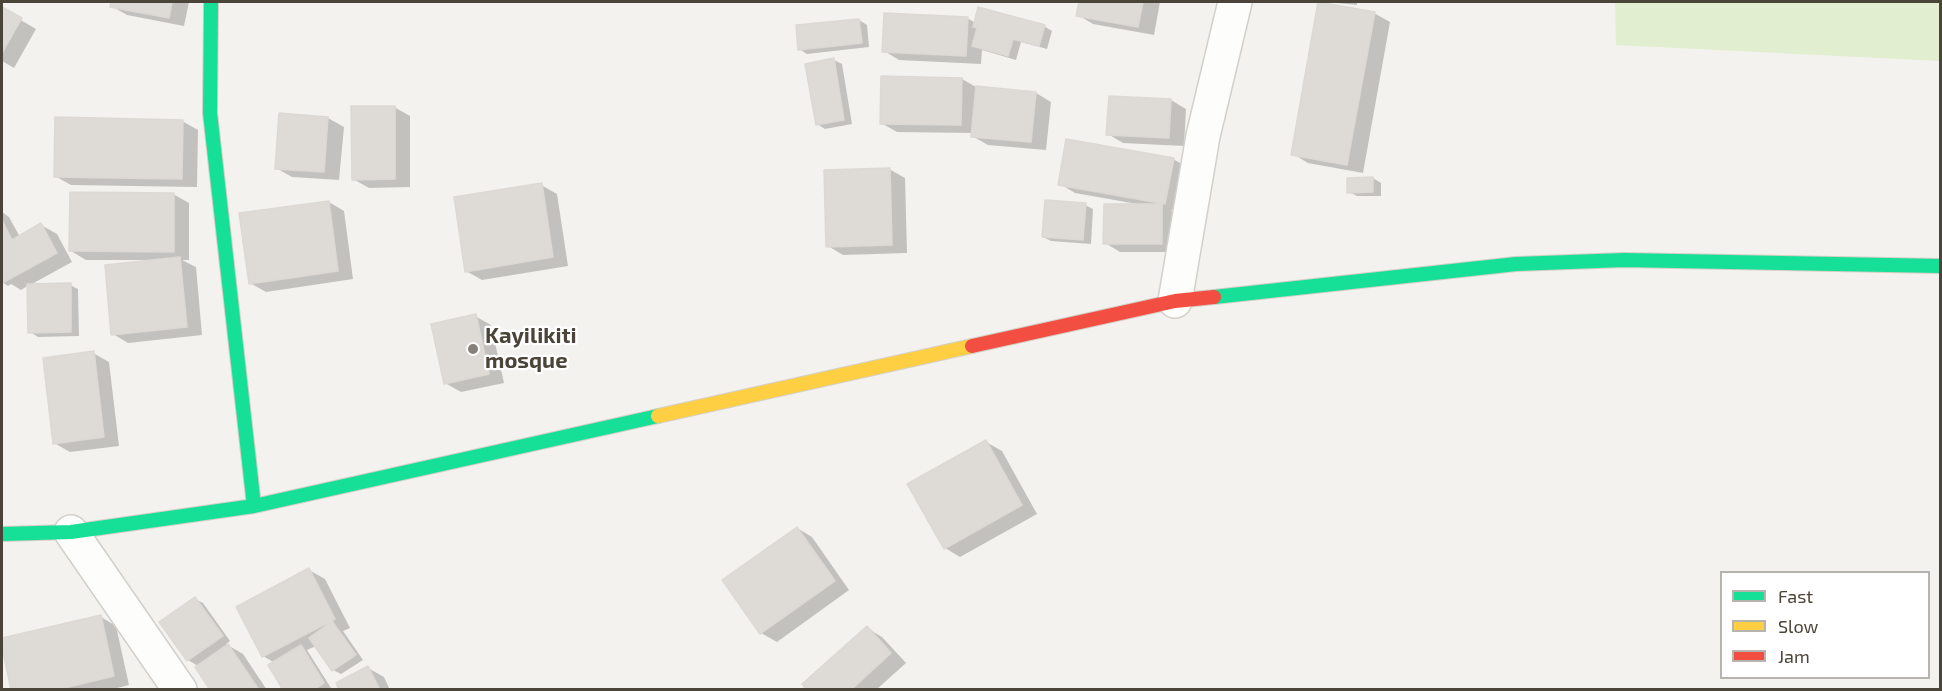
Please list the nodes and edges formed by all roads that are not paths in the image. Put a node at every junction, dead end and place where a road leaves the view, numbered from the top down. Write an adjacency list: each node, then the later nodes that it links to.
1 (211, 2): 5 (main road)
2 (1235, 2): 4 (street)
3 (1941, 266): 4 (main road)
4 (1175, 301): 5 (main road)
5 (254, 506): 6 (main road)
6 (71, 532): 7 (main road); 8 (street)
7 (2, 534)
8 (180, 690)

